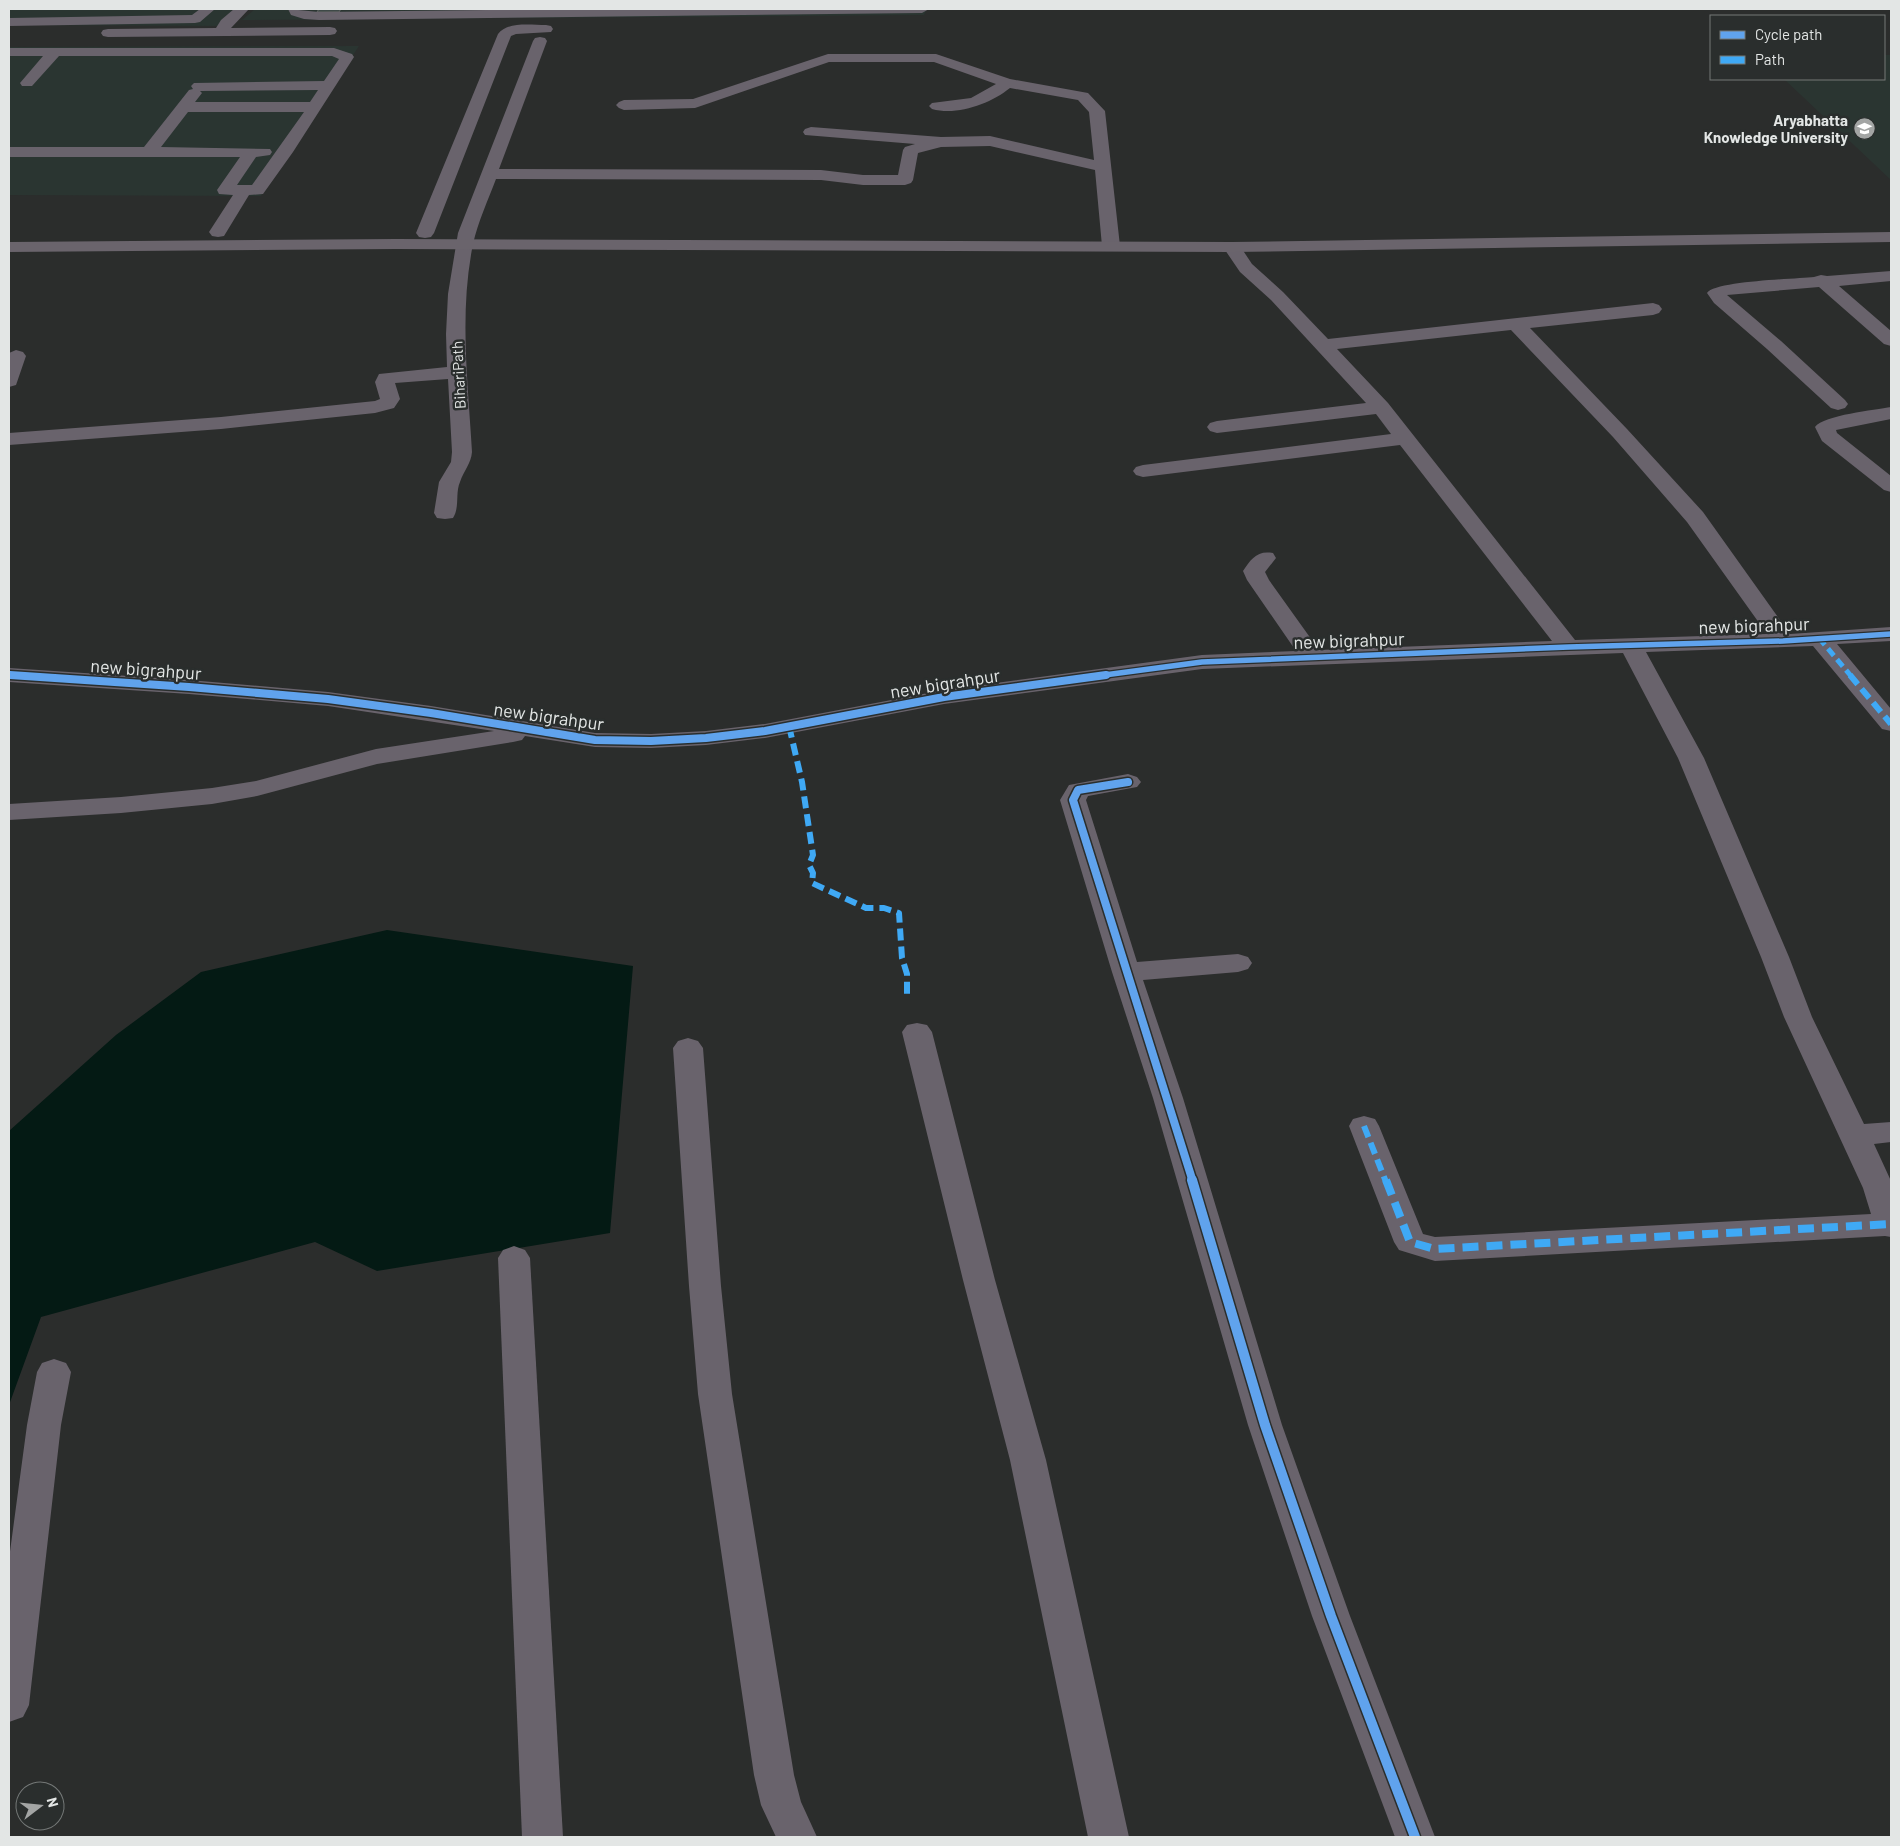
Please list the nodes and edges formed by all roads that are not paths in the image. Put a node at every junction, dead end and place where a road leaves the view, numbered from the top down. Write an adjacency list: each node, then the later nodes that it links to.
1 (208, 9): 6 (street)
2 (242, 9): 12 (street)
3 (295, 9): 5 (street)
4 (922, 9): 5 (street)
5 (602, 19): 7 (street)
6 (9, 22)
7 (623, 26)
8 (564, 29): 10 (street)
9 (490, 30): 10 (street)
10 (513, 30): 42 (street)
11 (347, 31): 12 (street)
12 (220, 32): 13 (street)
13 (9, 34)
14 (540, 41): 37 (street, BihariPath)
15 (9, 52): 16 (street)
16 (55, 52): 17 (street); 22 (street)
17 (224, 52): 24 (street); 25 (street)
18 (847, 72): 19 (street)
19 (904, 73)
20 (932, 73): 21 (street)
21 (979, 74): 23 (street); 26 (street)
22 (27, 83)
23 (1007, 83): 27 (street); 36 (street)
24 (328, 85): 25 (street); 29 (street)
25 (199, 86): 28 (street)
26 (624, 106)
27 (937, 106)
28 (183, 107): 29 (street); 33 (street)
29 (313, 107): 35 (street)
30 (811, 132): 31 (street)
31 (941, 142): 36 (street); 37 (street)
32 (9, 152): 33 (street)
33 (149, 152): 34 (street)
34 (251, 152): 35 (street); 38 (street)
35 (286, 152): 38 (street)
36 (1103, 167): 47 (street)
37 (489, 174): 46 (street, BihariPath)
38 (244, 190): 41 (street)
39 (1891, 224): 43 (main road)
40 (58, 230): 41 (main road)
41 (218, 232): 42 (main road)
42 (425, 233): 46 (main road)
43 (1703, 234): 44 (main road); 45 (main road)
44 (1891, 237)
45 (1327, 238): 47 (main road); 49 (main road)
46 (466, 239): 47 (main road); 48 (main road); 58 (street, BihariPath)
47 (1110, 239): 49 (main road)
48 (9, 247)
49 (1232, 247): 56 (street)
50 (1883, 276): 51 (street); 52 (street)
51 (1821, 280): 55 (street); 60 (street)
52 (1891, 288)
53 (1653, 309): 54 (street)
54 (1515, 323): 56 (street); 72 (street)
55 (1891, 340)
56 (1324, 345): 61 (street)
57 (16, 356): 59 (street)
58 (458, 372): 65 (street); 68 (street, BihariPath)
59 (9, 381)
60 (1838, 404)
61 (1381, 406): 63 (street); 64 (street)
62 (1891, 413): 67 (street)
63 (1217, 427)
64 (1404, 438): 66 (street); 74 (street)
65 (9, 439)
66 (1143, 471)
67 (1891, 486)
68 (445, 513)
69 (1265, 558): 75 (street)
70 (1891, 634): 71 (street, new bigrahpur)
71 (1819, 638): 72 (street, new bigrahpur); 77 (street)
72 (1782, 641): 73 (street, new bigrahpur)
73 (1630, 644): 74 (street, new bigrahpur); 87 (street)
74 (1569, 647): 75 (street, new bigrahpur)
75 (1312, 657): 78 (street, new bigrahpur)
76 (9, 675): 78 (street, new bigrahpur)
77 (1891, 724)
78 (537, 732): 80 (street)
79 (1128, 782): 82 (street)
80 (9, 812)
81 (1238, 963): 82 (street)
82 (1126, 972): 95 (street)
83 (917, 1032): 94 (street)
84 (688, 1048): 93 (street)
85 (1364, 1126): 88 (street)
86 (1891, 1132): 87 (street)
87 (1854, 1135): 88 (street)
88 (1891, 1225)
89 (514, 1258): 92 (street)
90 (54, 1372): 91 (street)
91 (9, 1705)
92 (543, 1837)
93 (797, 1837)
94 (1109, 1837)
95 (1415, 1837)

